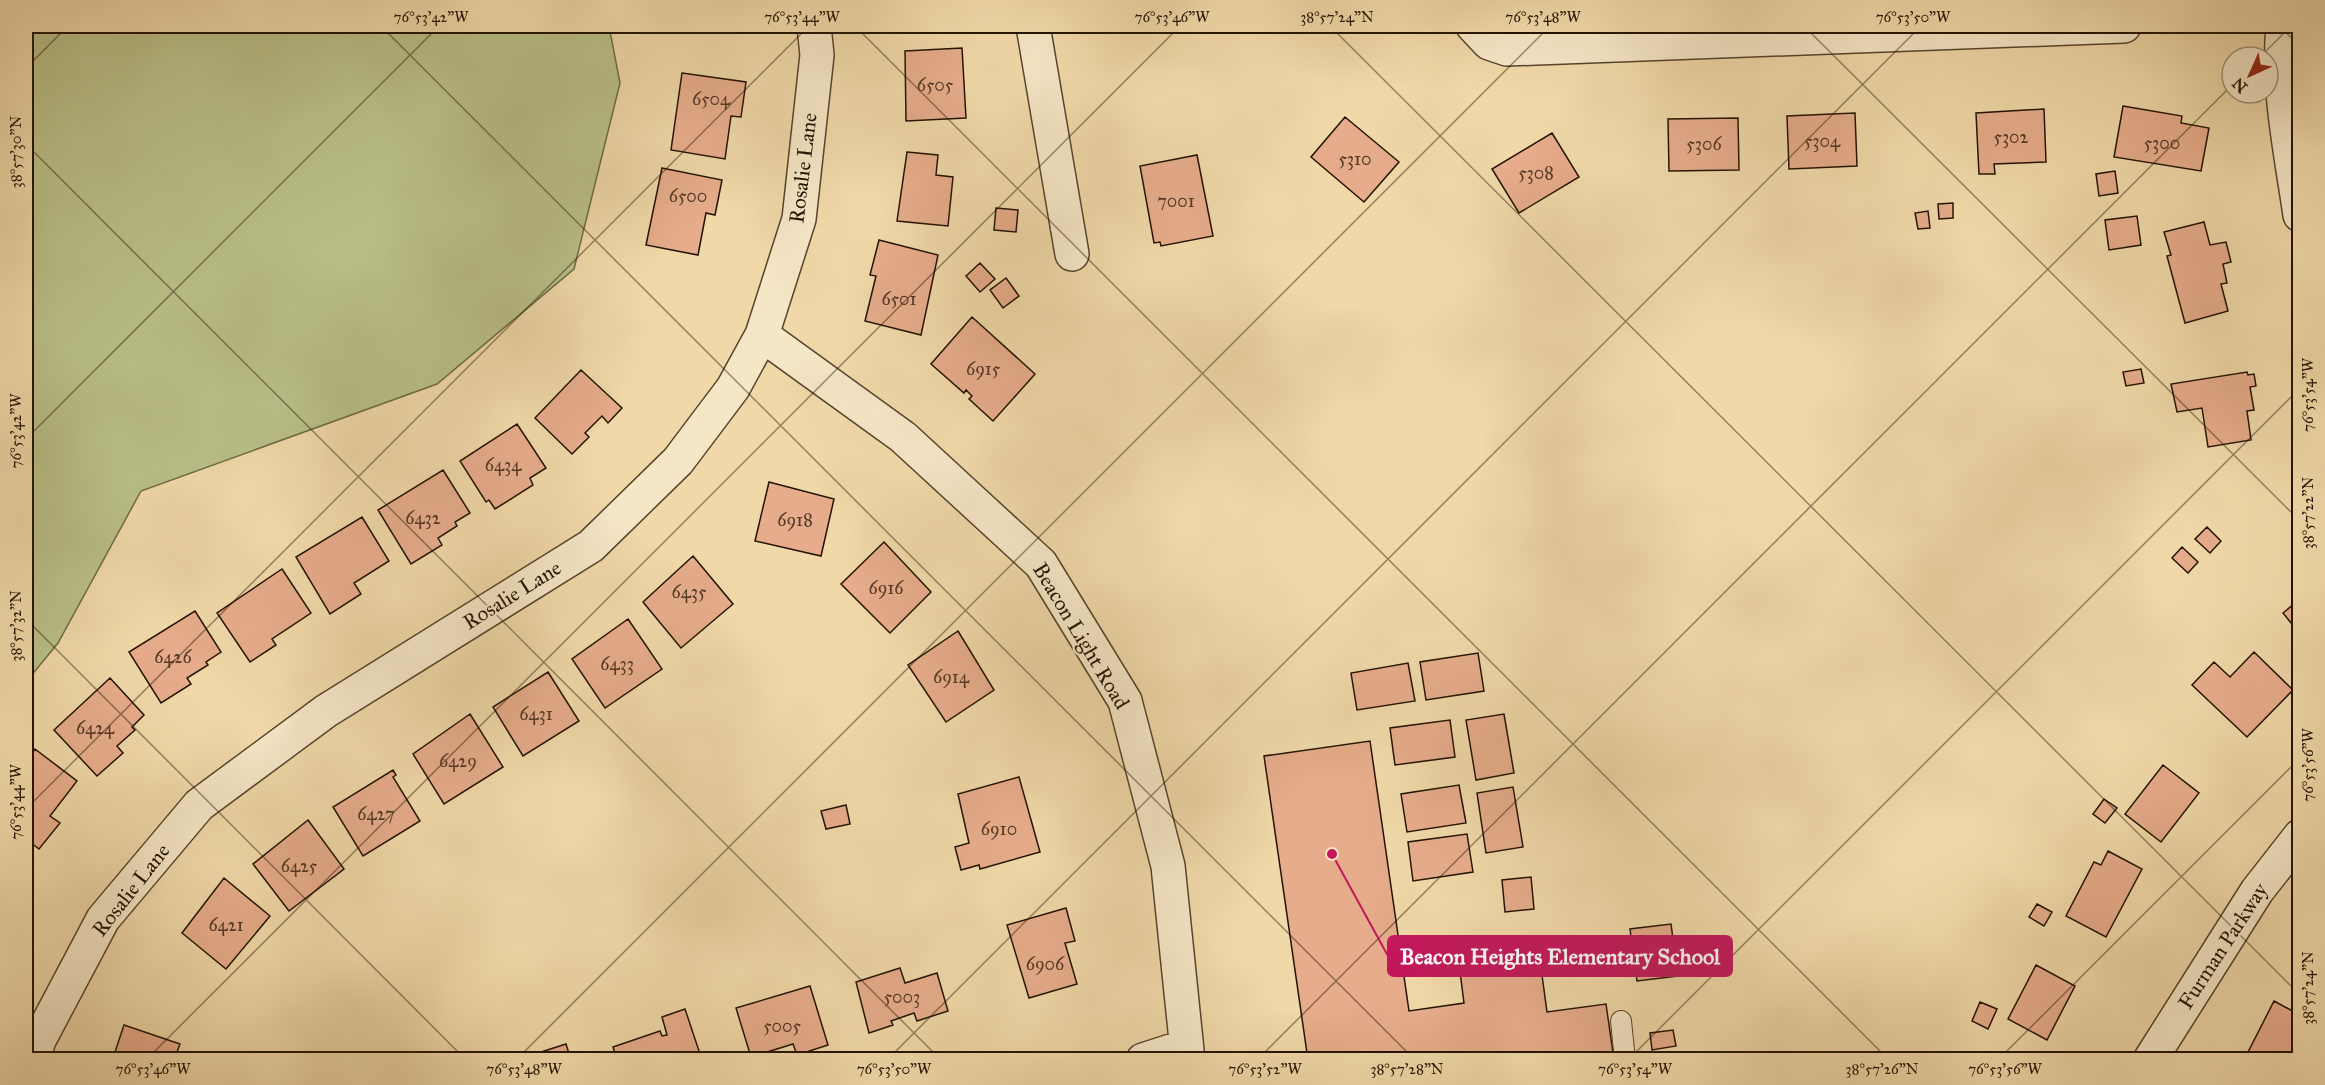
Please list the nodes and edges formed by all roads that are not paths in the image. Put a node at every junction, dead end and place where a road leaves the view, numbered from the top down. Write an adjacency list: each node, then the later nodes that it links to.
1 (814, 26): 8 (street, Rosalie Lane)
2 (1033, 26): 7 (street)
3 (1473, 26): 4 (street)
4 (2124, 26)
5 (2283, 26): 6 (street)
6 (2300, 215)
7 (1072, 254)
8 (762, 335): 11 (street, Beacon Light Road); 12 (street, Rosalie Lane)
9 (2300, 836): 15 (street, Furman Parkway)
10 (1620, 1021): 14 (lane)
11 (1187, 1053): 13 (street)
12 (33, 1059)
13 (1143, 1059)
14 (1625, 1059)
15 (2150, 1059)

